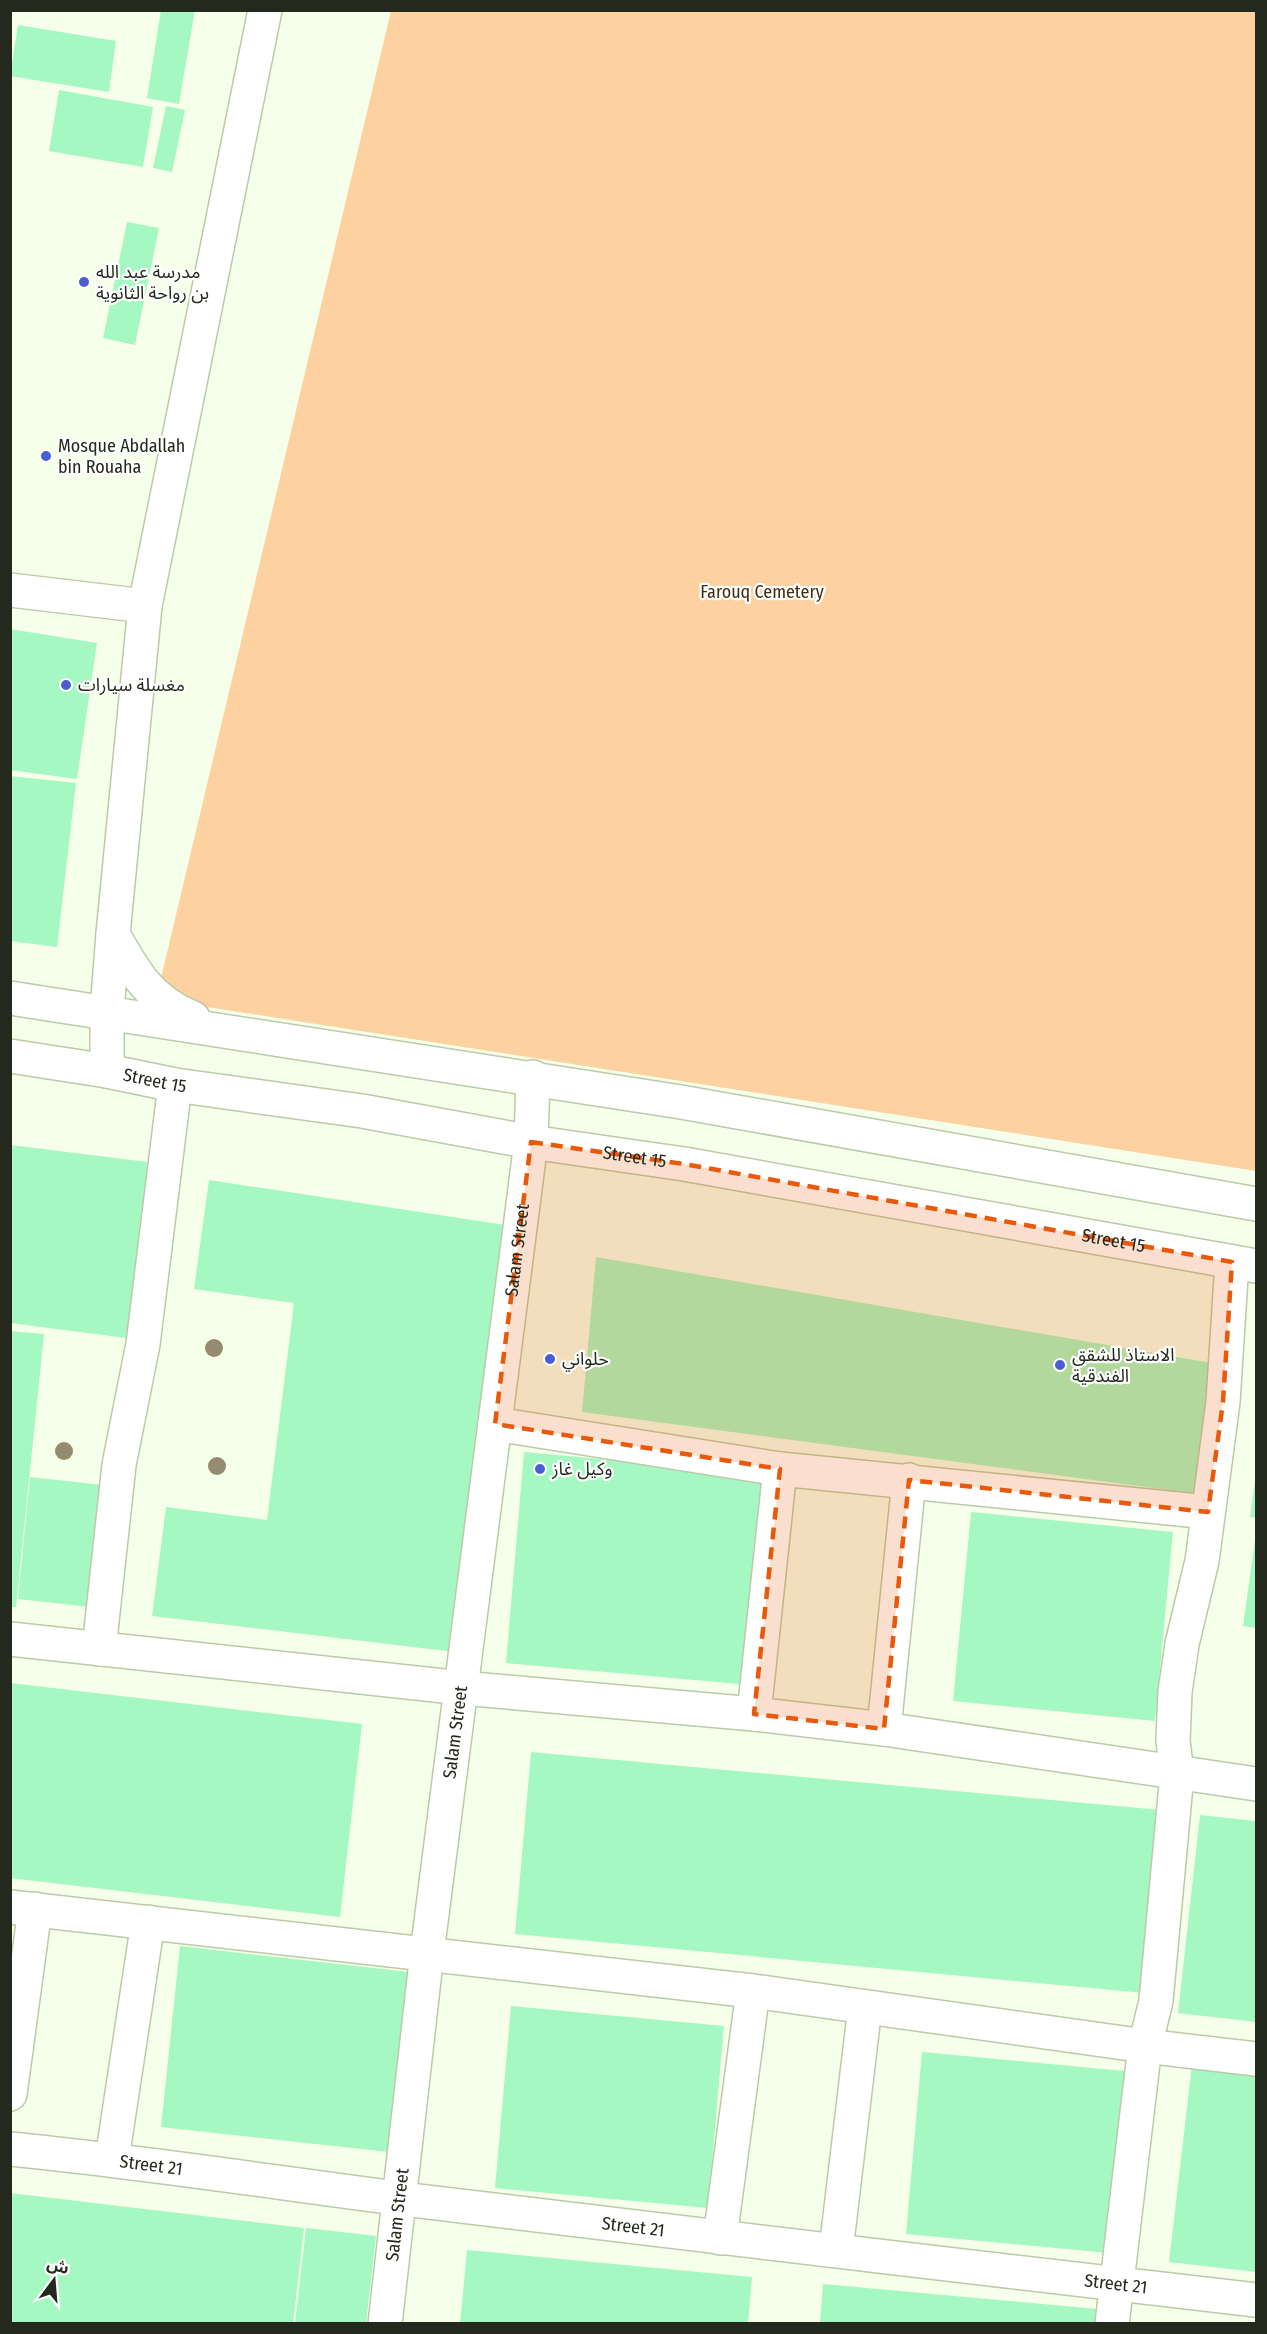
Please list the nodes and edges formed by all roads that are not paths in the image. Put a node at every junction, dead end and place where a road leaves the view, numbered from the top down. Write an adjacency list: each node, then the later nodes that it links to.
1 (265, 10): 3 (street)
2 (10, 590): 3 (street)
3 (145, 606): 4 (street)
4 (112, 934): 6 (street); 7 (street)
5 (10, 998): 6 (street)
6 (107, 1011): 7 (street); 9 (street)
7 (223, 1030): 10 (street)
8 (10, 1056): 9 (street, Street 15)
9 (107, 1071): 11 (street, Street 15)
10 (533, 1077): 12 (street, Salam Street); 13 (street)
11 (175, 1085): 12 (street, Street 15); 20 (street)
12 (531, 1142): 14 (street, Street 15); 15 (street, Salam Street)
13 (1257, 1204)
14 (1244, 1264): 18 (street)
15 (495, 1424): 16 (street); 21 (street, Salam Street)
16 (780, 1469): 17 (street); 22 (street)
17 (909, 1480): 18 (street); 23 (street)
18 (1208, 1512): 24 (street)
19 (10, 1639): 20 (street)
20 (99, 1649): 21 (street)
21 (462, 1688): 22 (street); 28 (street, Salam Street)
22 (754, 1714): 23 (street)
23 (884, 1729): 24 (street)
24 (1177, 1774): 25 (street); 31 (street)
25 (1257, 1784)
26 (23, 1908): 27 (street); 33 (street)
27 (148, 1922): 28 (street); 35 (street)
28 (427, 1953): 29 (street); 36 (street, Salam Street)
29 (753, 1991): 30 (street); 37 (street)
30 (865, 2007): 31 (street); 38 (street)
31 (1145, 2046): 32 (street); 39 (street)
32 (1257, 2059)
33 (10, 2094)
34 (10, 2149): 35 (street, Street 21)
35 (112, 2159): 36 (street, Street 21)
36 (400, 2199): 37 (street, Street 21); 41 (street, Salam Street)
37 (720, 2238): 38 (street, Street 21)
38 (836, 2250): 39 (street, Street 21)
39 (1118, 2284): 40 (street, Street 21); 42 (street)
40 (1257, 2300)
41 (385, 2324)
42 (1112, 2324)

